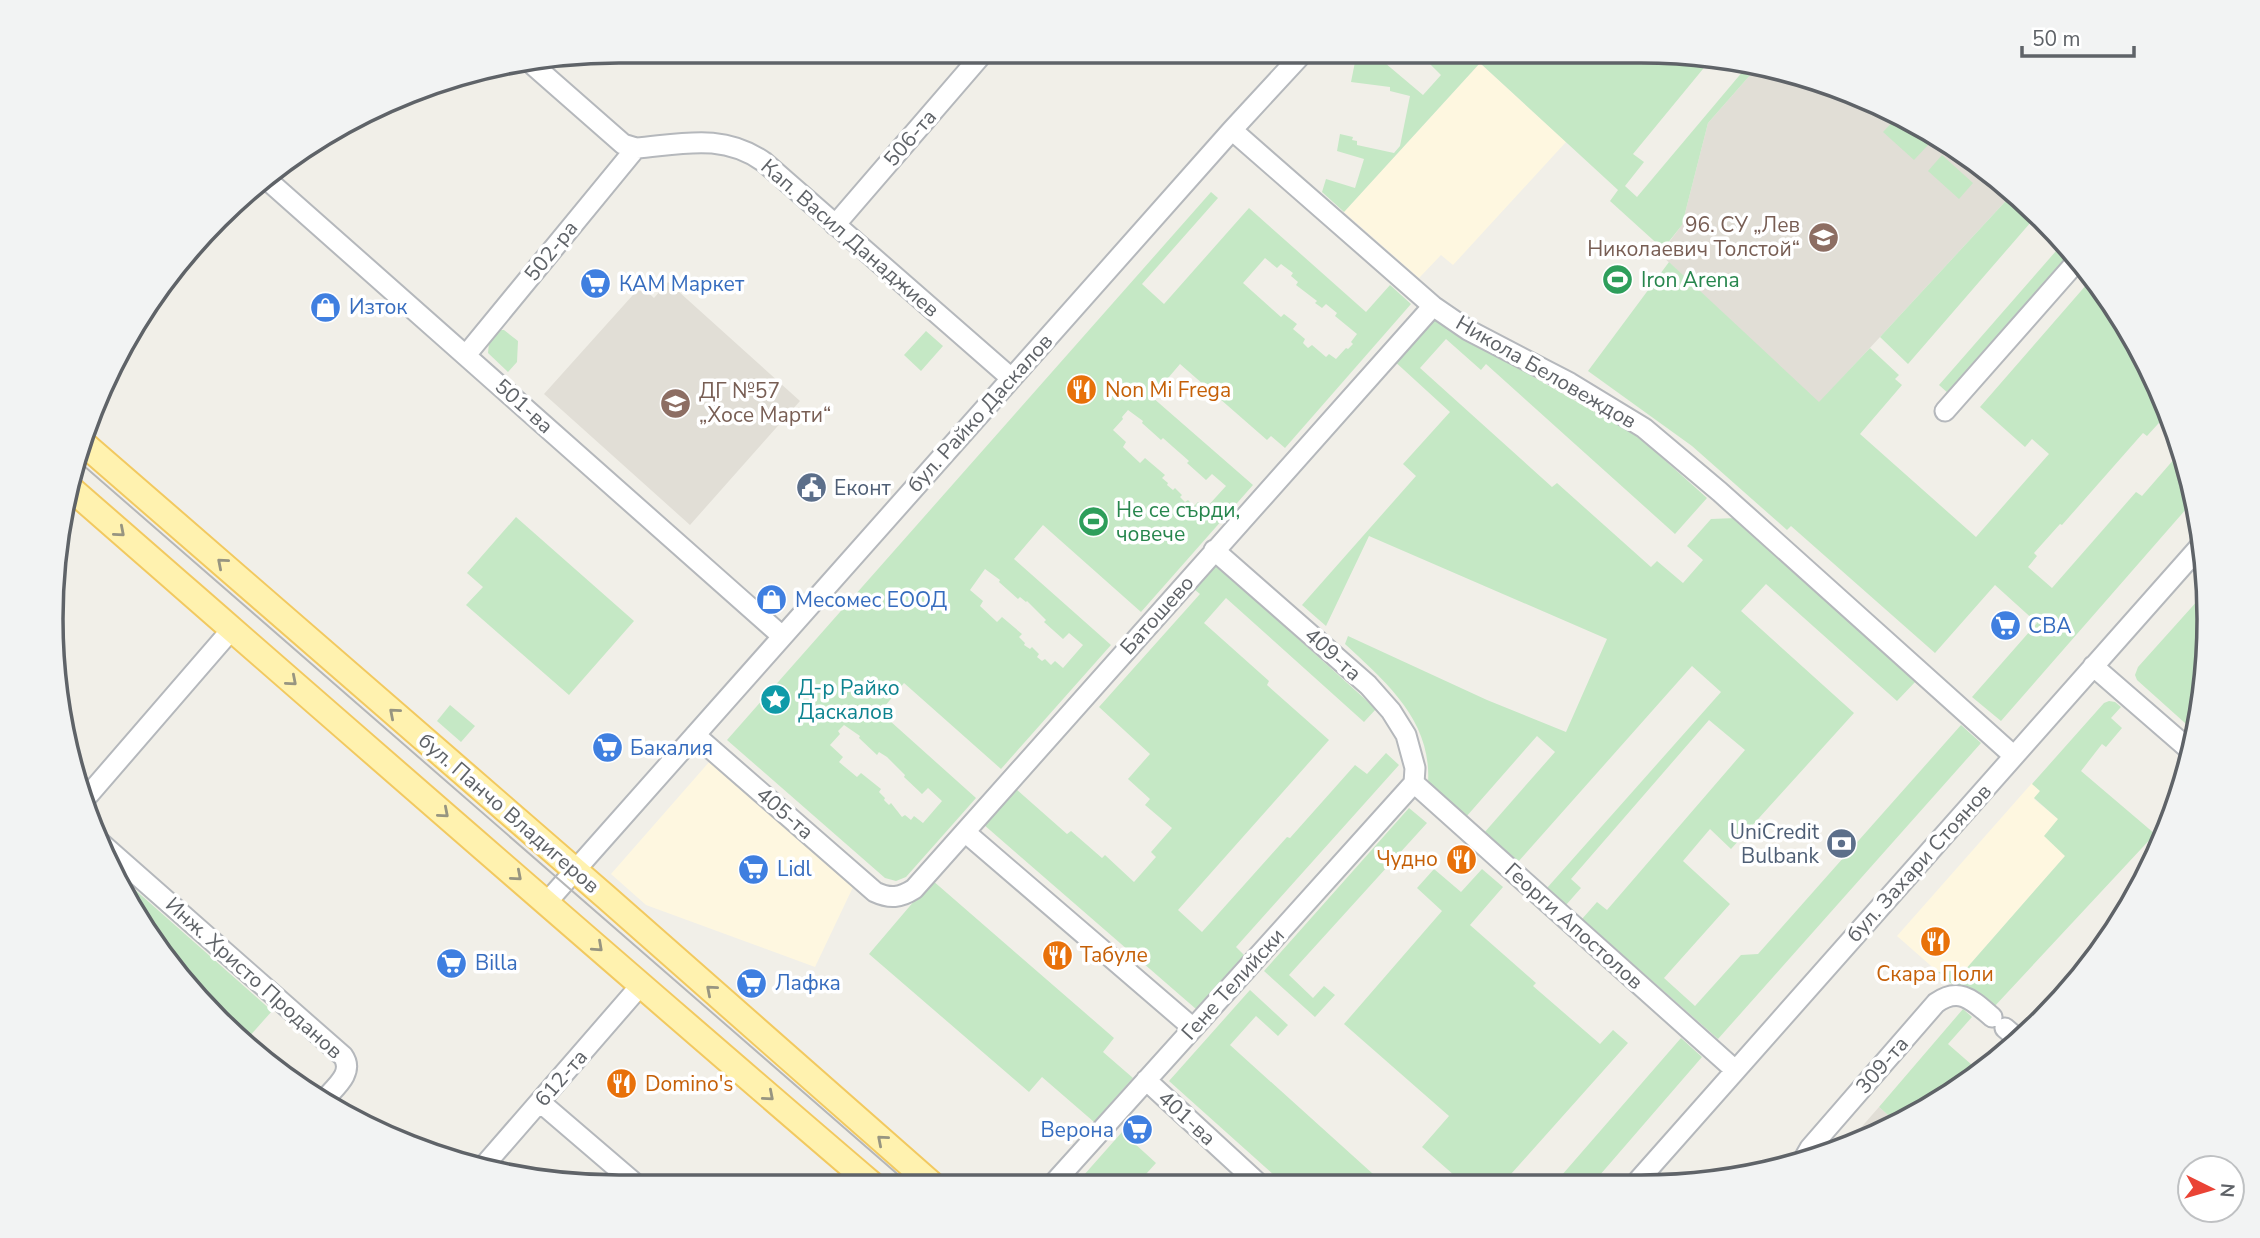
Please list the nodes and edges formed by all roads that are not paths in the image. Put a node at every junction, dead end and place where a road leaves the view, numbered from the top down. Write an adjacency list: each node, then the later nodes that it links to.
1 (975, 63): 7 (street, 506-та)
2 (1293, 63): 4 (street, бул. Райко Даскалов)
3 (538, 69): 5 (street)
4 (1232, 130): 9 (street, Никола Беловеждов); 11 (street, бул. Райко Даскалов)
5 (636, 148): 7 (street, Кап. Васил Данаджиев); 10 (street, 502-ра)
6 (273, 185): 10 (street, 501-ва)
7 (835, 225): 11 (street, Кап. Васил Данаджиев)
8 (2071, 268): 12 (street)
9 (1433, 306): 15 (street, Батошево); 22 (street, Никола Беловеждов)
10 (466, 355): 18 (street, 501-ва)
11 (1011, 378): 18 (street, бул. Райко Даскалов)
12 (1945, 411)
13 (90, 449): 27 (main road, бул. Панчо Владигеров, one-way to 13)
14 (78, 495): 17 (main road, бул. Панчо Владигеров, one-way to 17)
15 (1214, 550): 23 (street, 409-та); 25 (street, Батошево)
16 (2193, 554): 19 (street, бул. Захари Стоянов)
17 (232, 629): 24 (street); 29 (main road, бул. Панчо Владигеров, one-way to 29)
18 (782, 636): 20 (street, бул. Райко Даскалов)
19 (2093, 666): 21 (street); 22 (street, бул. Захари Стоянов)
20 (695, 735): 27 (street, бул. Райко Даскалов); 28 (street, 405-та)
21 (2182, 743)
22 (2014, 756): 33 (street, бул. Захари Стоянов)
23 (1414, 783): 31 (street, Гене Телийски); 33 (street, Георги Апостолов)
24 (91, 792)
25 (965, 832): 28 (street, Батошево); 31 (street)
26 (116, 856): 35 (street, Инж. Христо Проданов)
27 (574, 870): 29 (street, бул. Райко Даскалов); 41 (main road, бул. Панчо Владигеров, one-way to 27)
28 (914, 889)
29 (547, 902): 30 (main road, бул. Панчо Владигеров, one-way to 30)
30 (640, 986): 36 (street, 612-та); 40 (main road, бул. Панчо Владигеров, one-way to 40)
31 (1193, 1028): 34 (street, Гене Телийски)
32 (2006, 1028): 37 (street, 309-та)
33 (1735, 1070): 44 (street, бул. Захари Стоянов)
34 (1146, 1080): 42 (street, Гене Телийски); 43 (street, 401-ва)
35 (329, 1094)
36 (540, 1102): 38 (street, 612-та); 39 (street)
37 (1810, 1148)
38 (490, 1159)
39 (625, 1175)
40 (861, 1175)
41 (922, 1175)
42 (1061, 1175)
43 (1249, 1175)
44 (1643, 1175)

